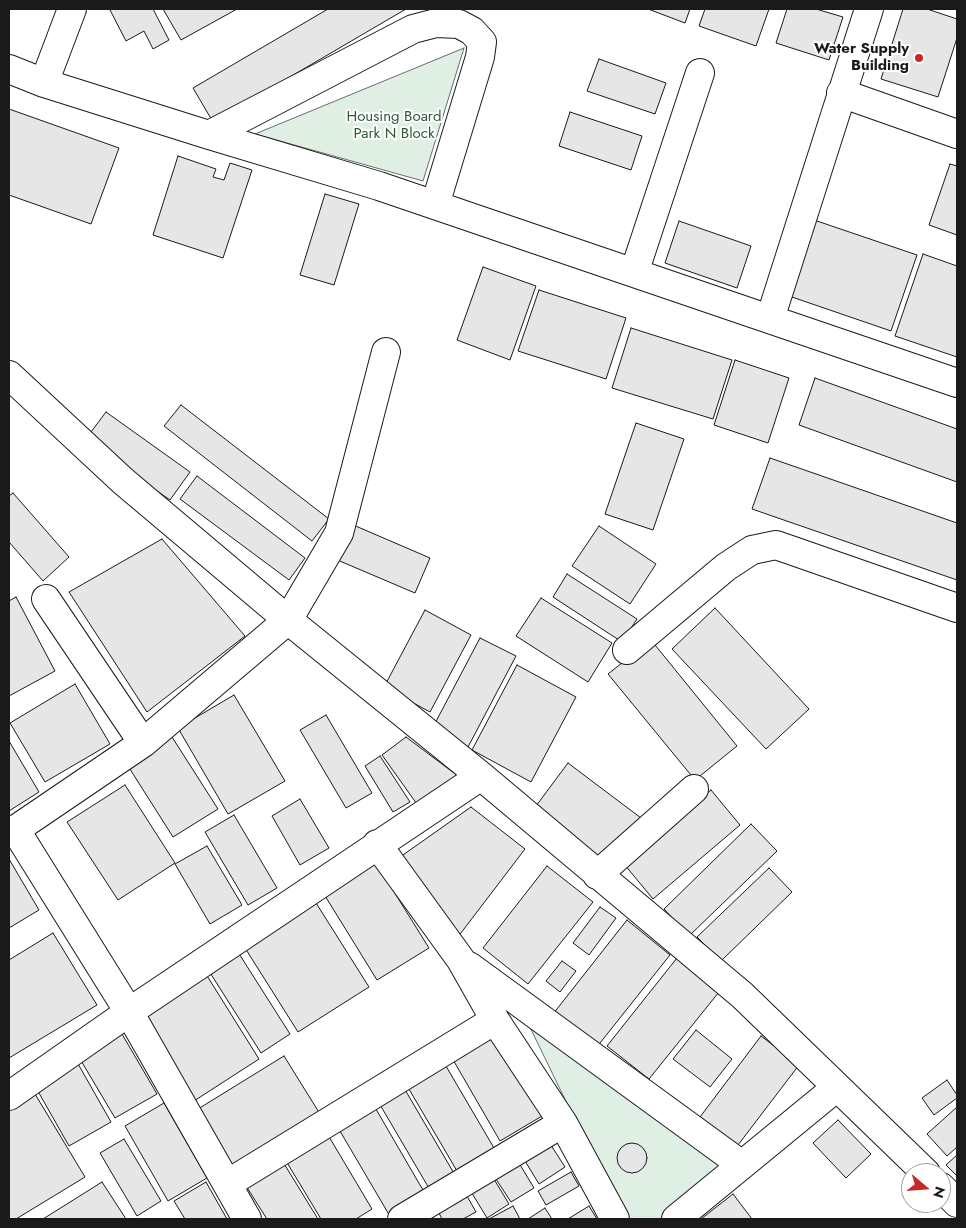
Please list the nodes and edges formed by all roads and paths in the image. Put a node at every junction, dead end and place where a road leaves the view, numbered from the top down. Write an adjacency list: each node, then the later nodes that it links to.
1 (72, 9): 5 (street)
2 (869, 9): 6 (street)
3 (9, 69): 5 (street)
4 (700, 73): 10 (street)
5 (44, 83): 8 (street)
6 (841, 93): 7 (street); 11 (street)
7 (957, 134)
8 (209, 135): 9 (street); 9 (street)
9 (434, 205): 10 (street)
10 (634, 273): 11 (street)
11 (770, 319): 14 (street)
12 (386, 352): 17 (street)
13 (9, 375): 17 (street)
14 (957, 382)
15 (46, 599): 19 (street)
16 (957, 608): 18 (street)
17 (288, 620): 19 (street); 20 (street)
18 (627, 650)
19 (143, 743): 22 (street)
20 (481, 776): 23 (street); 24 (street)
21 (694, 789): 24 (street)
22 (12, 831): 26 (street)
23 (378, 844): 25 (street); 26 (street)
24 (598, 875): 28 (street)
25 (461, 960): 27 (street); 32 (street)
26 (129, 1012): 29 (street); 33 (street)
27 (495, 1020): 30 (street); 33 (street)
28 (837, 1087): 31 (street); 32 (street)
29 (9, 1096)
30 (563, 1122): 36 (street); 37 (street)
31 (916, 1163)
32 (742, 1165): 38 (street)
33 (227, 1184): 35 (street)
34 (957, 1211): 39 (street)
35 (247, 1219)
36 (402, 1219)
37 (615, 1219)
38 (676, 1219)
39 (944, 1219)

